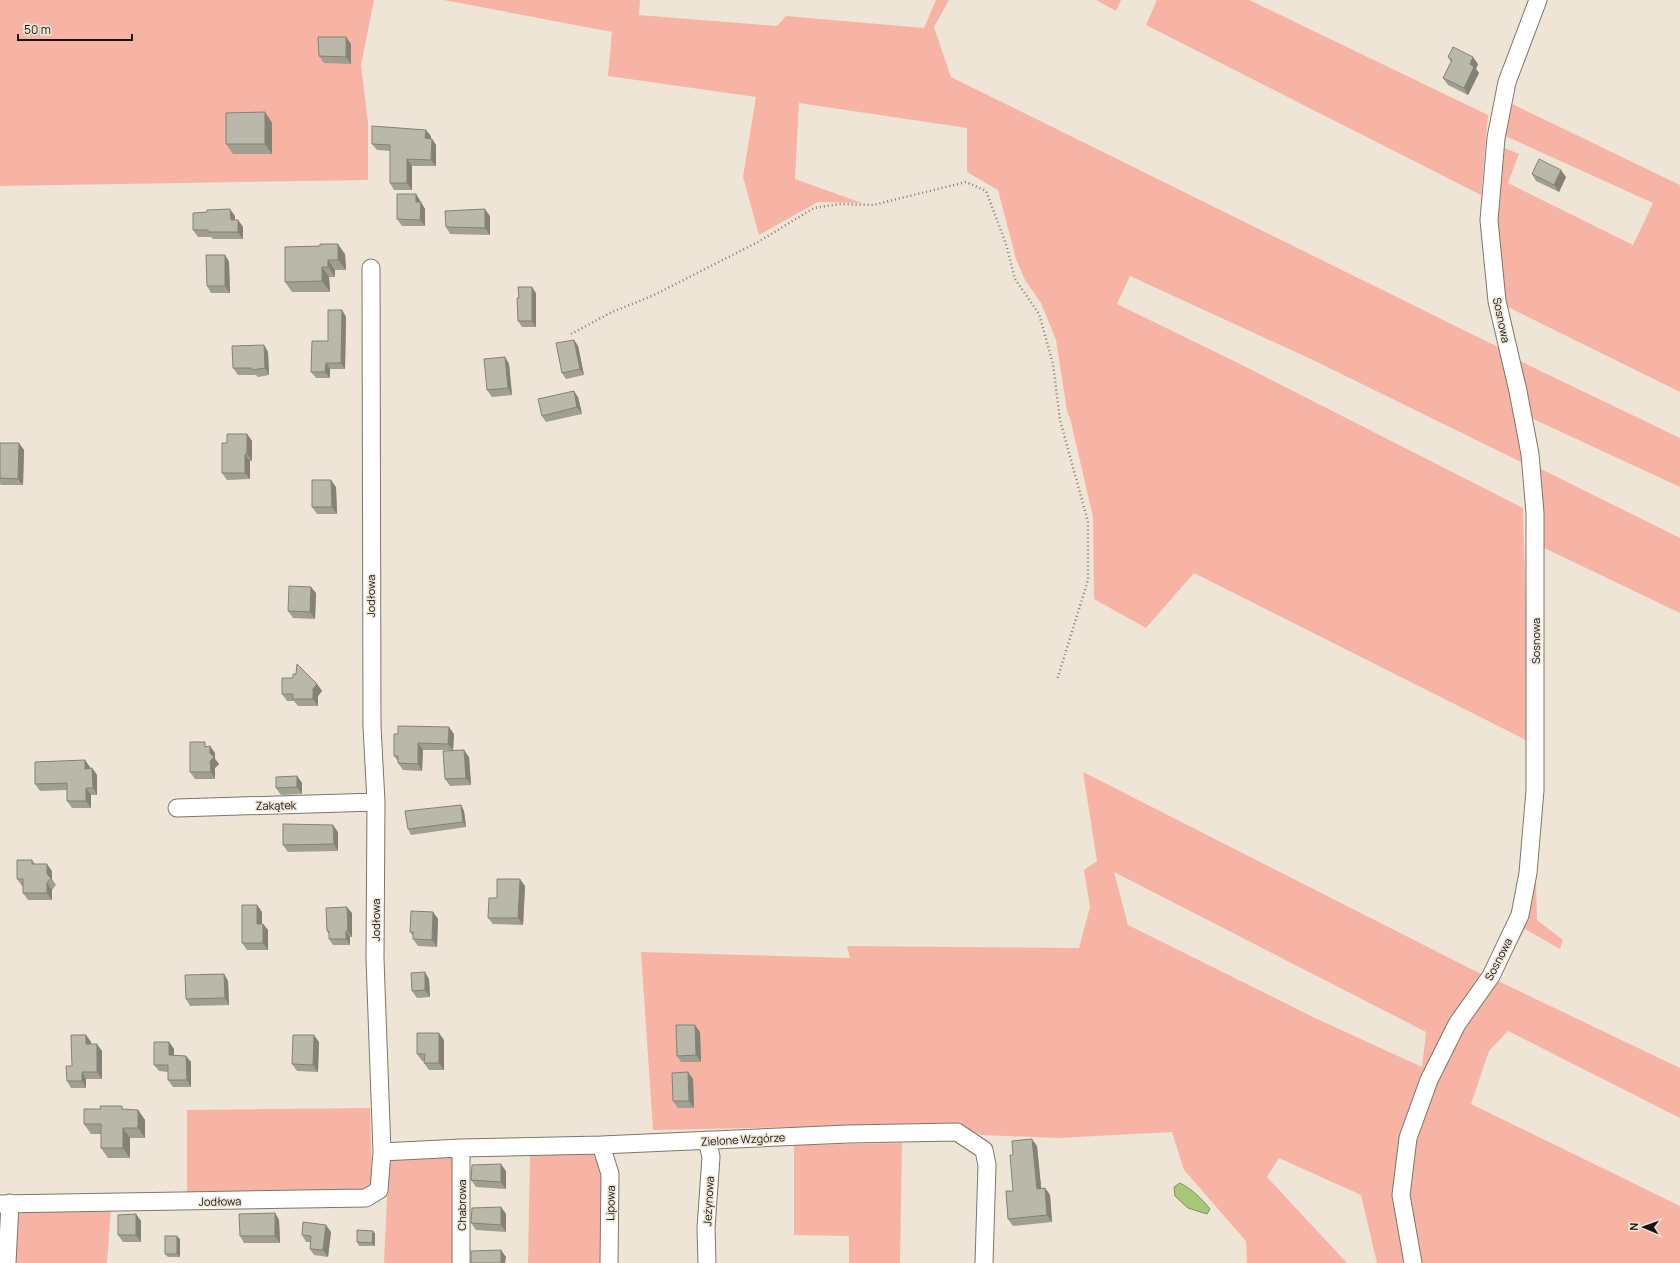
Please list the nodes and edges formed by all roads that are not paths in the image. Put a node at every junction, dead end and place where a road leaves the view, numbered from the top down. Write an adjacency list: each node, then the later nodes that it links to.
1 (1538, 0): 15 (street, Sosnowa)
2 (371, 268): 3 (street, Jodłowa)
3 (376, 802): 4 (street, Zakątek); 8 (street, Jodłowa)
4 (177, 808)
5 (707, 1140): 6 (street, Zielone Wzgórze); 13 (street, Jeżynowa); 14 (street, Zielone Wzgórze)
6 (601, 1145): 7 (street, Zielone Wzgórze); 12 (street, Lipowa)
7 (461, 1148): 8 (street, Zielone Wzgórze); 11 (street, Chabrowa)
8 (382, 1152): 9 (street, Jodłowa)
9 (5, 1204): 10 (street)
10 (7, 1263)
11 (461, 1263)
12 (608, 1263)
13 (707, 1263)
14 (984, 1263)
15 (1413, 1263)

